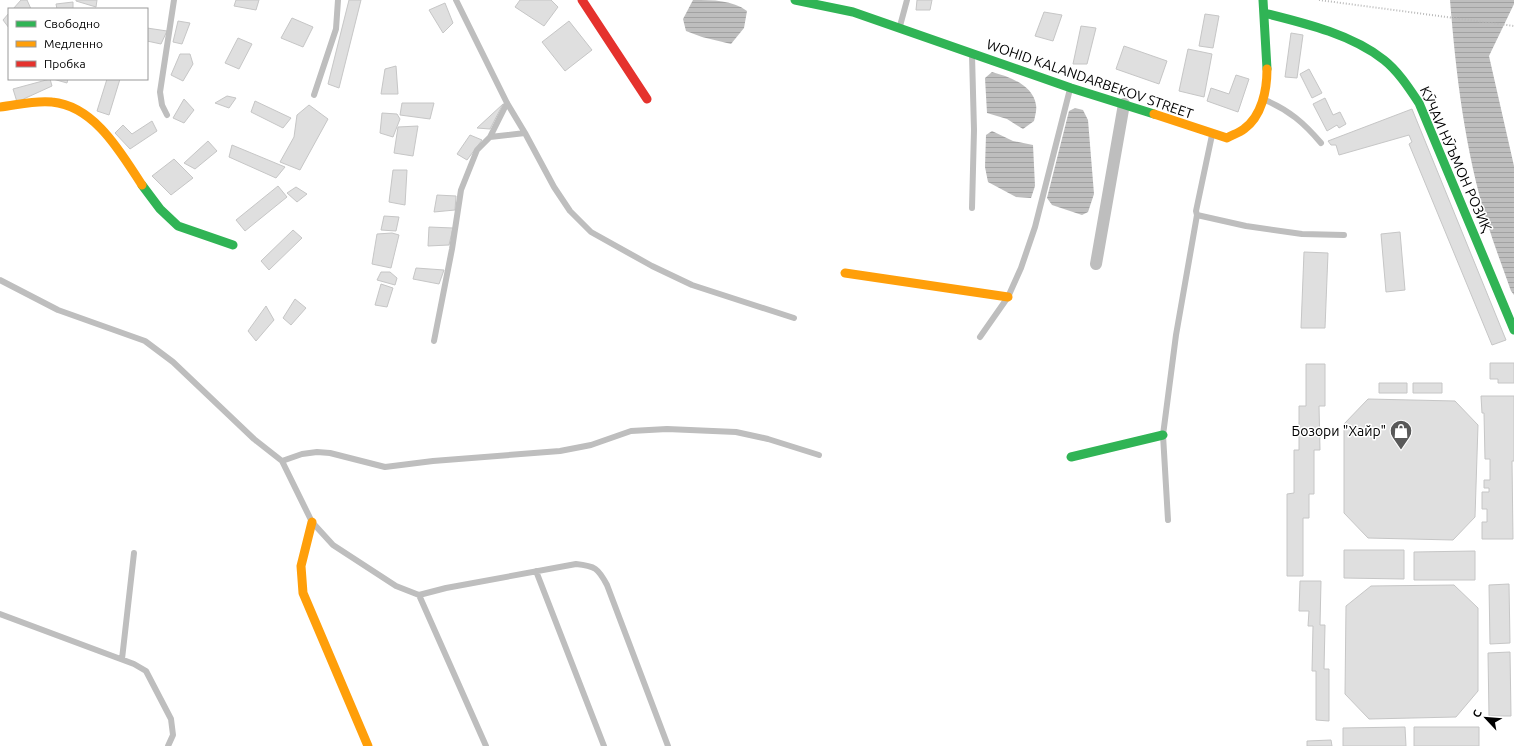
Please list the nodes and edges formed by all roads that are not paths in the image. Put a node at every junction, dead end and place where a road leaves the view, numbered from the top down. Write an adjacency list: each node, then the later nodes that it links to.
1 (174, 0): 18 (lane)
2 (338, 0): 12 (lane)
3 (456, 0): 15 (lane)
4 (582, 0): 13 (street)
5 (795, 0): 9 (street, WOHID KALANDARBEKOV STREET)
6 (907, 0): 9 (lane)
7 (1263, 0): 8 (street, WOHID KALANDARBEKOV STREET)
8 (1264, 13): 14 (street, WOHID KALANDARBEKOV STREET); 32 (street, КӮЧАИ НӮЪМОН РОЗИҚ)
9 (900, 28): 10 (street, WOHID KALANDARBEKOV STREET)
10 (972, 53): 11 (street, WOHID KALANDARBEKOV STREET); 23 (lane)
11 (1071, 88): 16 (street, WOHID KALANDARBEKOV STREET); 30 (lane)
12 (314, 95)
13 (647, 99)
14 (1264, 100): 20 (street, WOHID KALANDARBEKOV STREET); 22 (lane)
15 (507, 103): 19 (lane); 21 (lane)
16 (1124, 104): 20 (street, WOHID KALANDARBEKOV STREET); 27 (street)
17 (0, 107): 26 (street)
18 (167, 116)
19 (525, 133): 21 (lane); 31 (lane)
20 (1212, 135): 24 (lane)
21 (490, 137): 34 (lane)
22 (1320, 143)
23 (972, 208)
24 (1197, 216): 25 (lane); 35 (lane)
25 (1344, 235)
26 (233, 245)
27 (1096, 264)
28 (844, 273): 30 (street)
29 (0, 280): 38 (lane)
30 (1008, 297): 33 (lane)
31 (794, 318)
32 (1514, 330)
33 (980, 337)
34 (434, 341)
35 (1163, 435): 37 (street); 39 (lane)
36 (819, 455): 38 (lane)
37 (1071, 457)
38 (282, 461): 40 (lane)
39 (1168, 520)
40 (312, 522): 43 (lane); 47 (street)
41 (134, 554): 45 (lane)
42 (536, 571): 43 (lane); 49 (lane); 50 (lane)
43 (419, 595): 48 (lane)
44 (0, 614): 45 (lane)
45 (122, 659): 46 (lane)
46 (168, 746)
47 (368, 746)
48 (486, 746)
49 (604, 746)
50 (668, 746)

